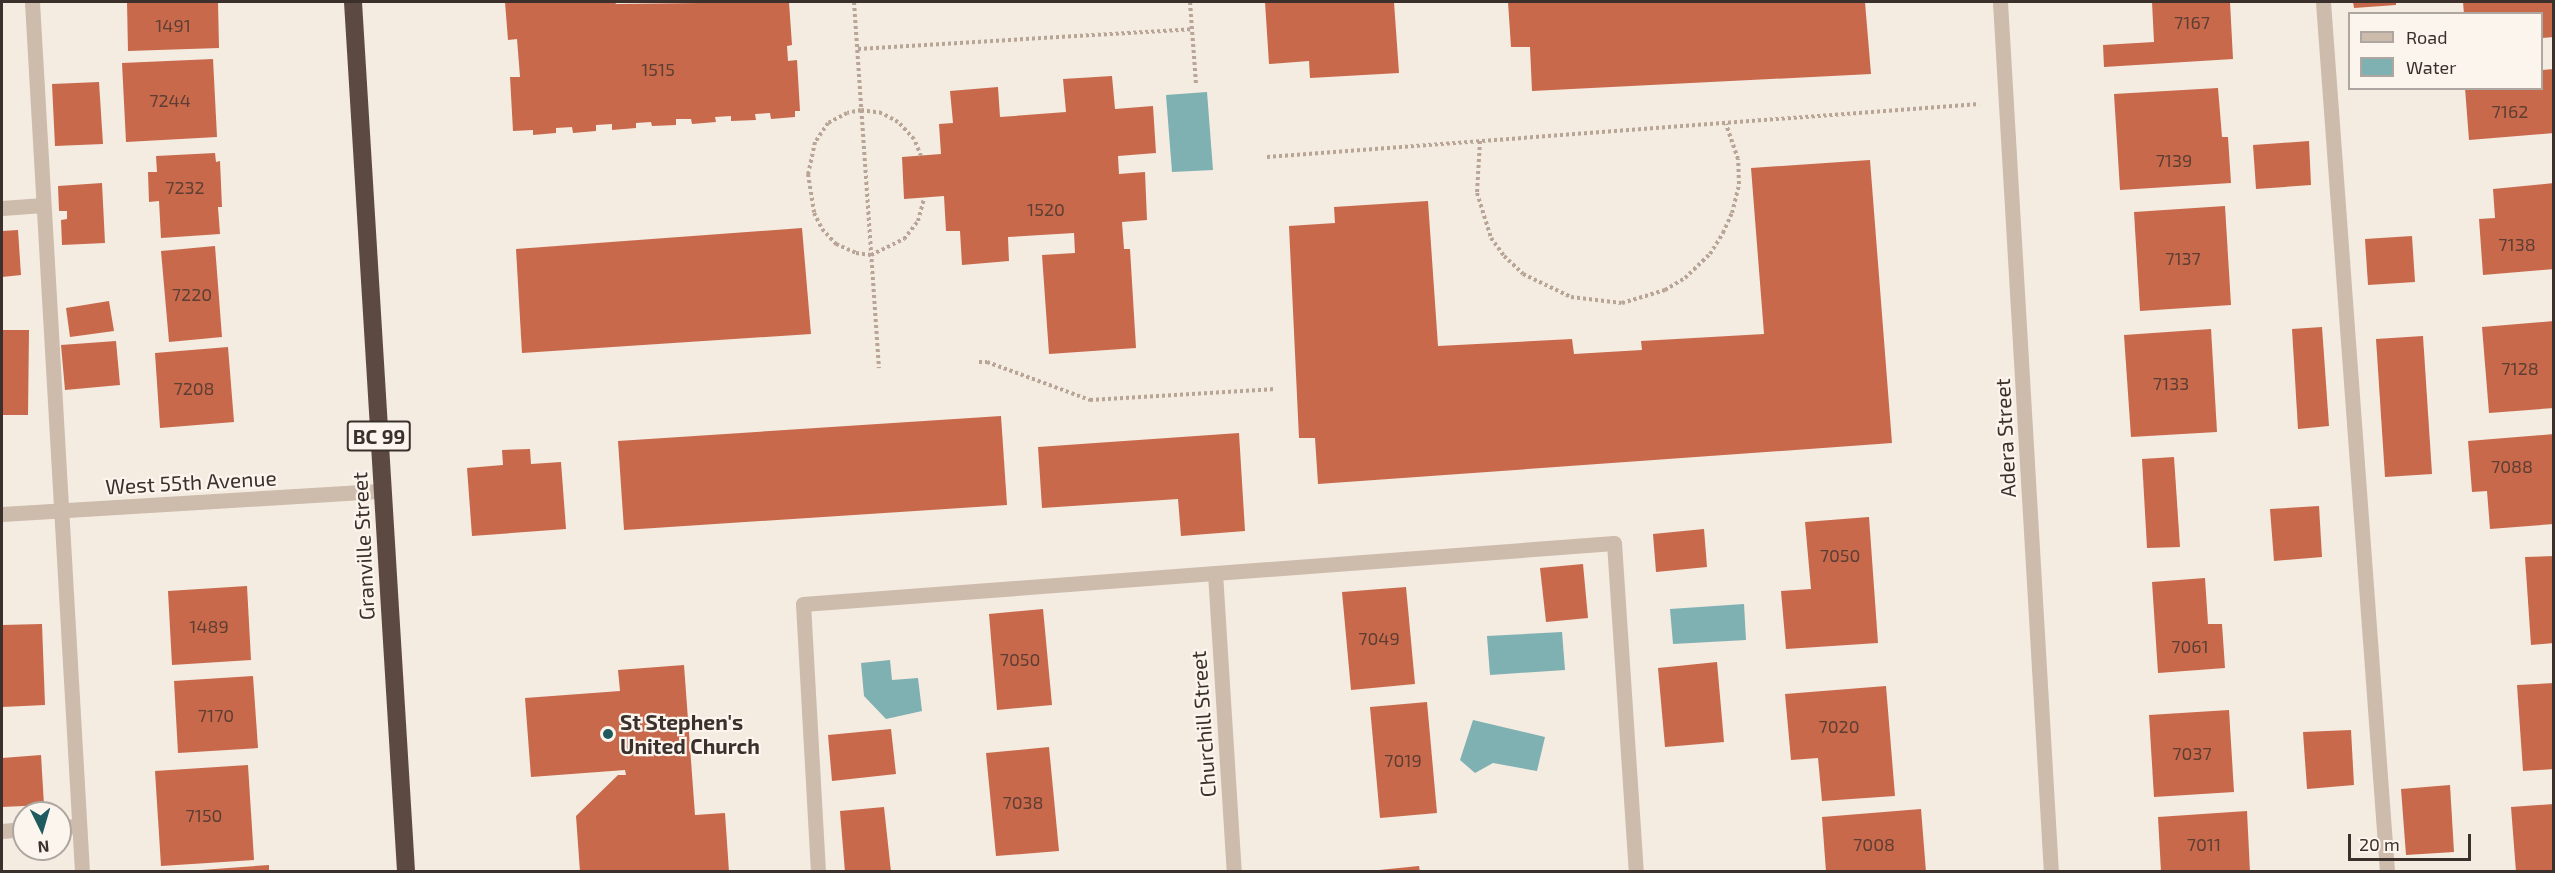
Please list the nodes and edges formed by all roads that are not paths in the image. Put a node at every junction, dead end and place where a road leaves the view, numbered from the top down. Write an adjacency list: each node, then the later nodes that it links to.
1 (32, 2): 5 (street)
2 (353, 2): 7 (highway, Granville Street / BC 99)
3 (2000, 2): 18 (street, Adera Street)
4 (2323, 2): 19 (street)
5 (44, 205): 6 (street); 8 (street)
6 (2, 208)
7 (382, 491): 8 (street, West 55th Avenue); 14 (highway, Granville Street / BC 99)
8 (60, 510): 9 (street, West 55th Avenue); 12 (street)
9 (2, 514)
10 (1215, 573): 15 (street); 16 (street, Churchill Street); 17 (street)
11 (72, 826): 12 (street)
12 (79, 826): 13 (street)
13 (82, 872)
14 (406, 872)
15 (818, 872)
16 (1234, 872)
17 (1636, 872)
18 (2051, 872)
19 (2387, 872)

